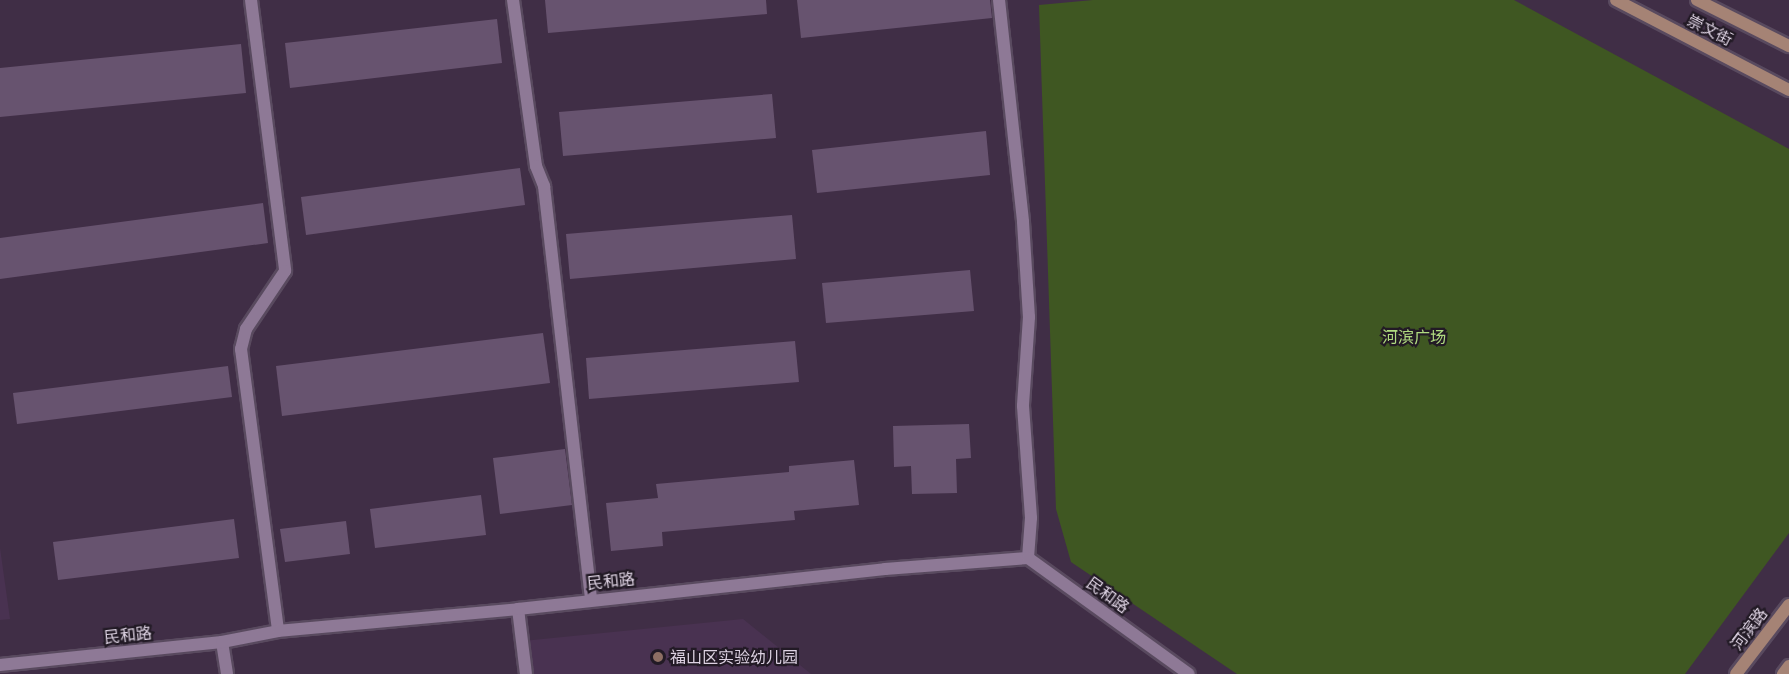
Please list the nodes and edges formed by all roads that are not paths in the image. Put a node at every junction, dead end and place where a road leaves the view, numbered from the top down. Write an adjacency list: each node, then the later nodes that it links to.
1 (251, 0): 12 (street)
2 (513, 0): 9 (street)
3 (999, 0): 8 (street)
4 (1616, 0): 7 (street, 崇文街)
5 (1697, 0): 6 (street, 崇文街)
6 (1789, 46)
7 (1789, 90)
8 (1028, 558): 9 (street, 民和路); 18 (street, 民和路)
9 (591, 599): 11 (street, 民和路)
10 (1789, 605): 19 (street, 河滨路)
11 (518, 609): 12 (street, 民和路); 17 (street)
12 (278, 631): 13 (street, 民和路)
13 (222, 642): 14 (street, 民和路); 16 (street)
14 (0, 665)
15 (1789, 666): 20 (street)
16 (227, 674)
17 (526, 674)
18 (1189, 674)
19 (1736, 674)
20 (1783, 674)

